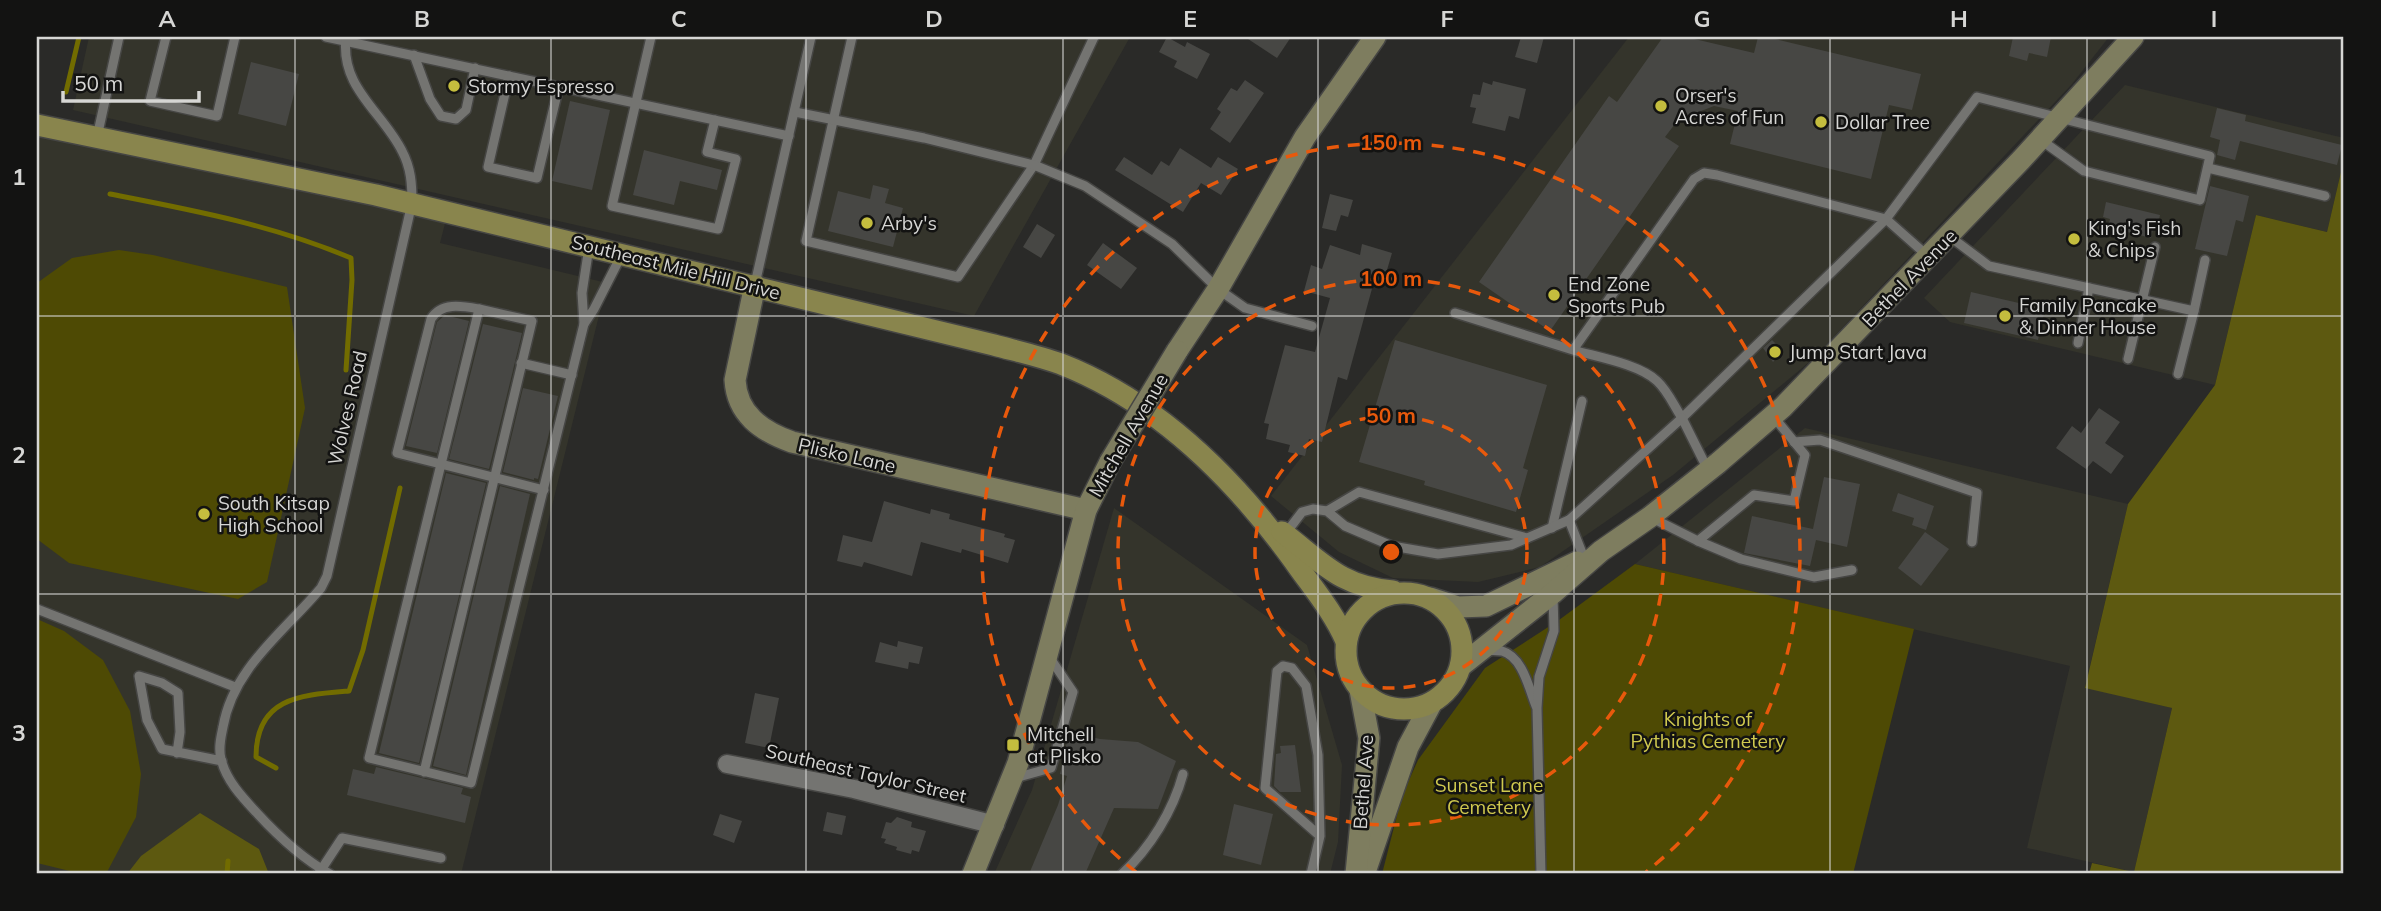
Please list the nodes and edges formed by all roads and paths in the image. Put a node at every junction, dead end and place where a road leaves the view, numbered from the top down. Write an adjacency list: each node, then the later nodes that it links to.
1 (119, 37): 23 (lane)
2 (166, 37): 3 (lane)
3 (235, 37)
4 (326, 37): 11 (lane)
5 (651, 37): 16 (lane)
6 (811, 37): 17 (lane)
7 (852, 37): 19 (lane)
8 (1094, 37): 25 (lane)
9 (1375, 37): 38 (main road, Mitchell Avenue)
10 (2133, 37): 18 (main road, Bethel Avenue)
11 (346, 39): 12 (lane); 28 (lane, Wolves Road)
12 (414, 55): 13 (lane); 13 (lane)
13 (475, 68): 14 (lane)
14 (509, 76): 15 (lane); 15 (lane)
15 (559, 86): 16 (lane)
16 (636, 103): 20 (lane); 20 (lane)
17 (794, 112): 19 (lane); 22 (lane)
18 (2059, 118): 24 (main road, Bethel Avenue); 26 (lane); 29 (lane)
19 (834, 119): 25 (lane); 25 (lane)
20 (715, 120): 22 (lane)
21 (37, 125): 23 (main road, Southeast Mile Hill Drive)
22 (789, 136): 36 (lane)
23 (97, 137): 28 (main road, Southeast Mile Hill Drive)
24 (2040, 139): 26 (lane); 30 (main road, Bethel Avenue)
25 (1034, 165): 38 (lane)
26 (2208, 168): 27 (lane)
27 (2325, 196)
28 (412, 204): 31 (main road, Southeast Mile Hill Drive); 79 (lane, Wolves Road)
29 (1886, 219): 34 (lane); 46 (lane); 53 (lane)
30 (1949, 236): 34 (main road, Bethel Avenue); 37 (lane)
31 (589, 246): 33 (main road, Southeast Mile Hill Drive); 43 (lane)
32 (2155, 247): 39 (lane)
33 (622, 254): 36 (main road, Southeast Mile Hill Drive); 43 (lane)
34 (1929, 257): 52 (main road, Bethel Avenue)
35 (2205, 260): 41 (lane)
36 (755, 285): 59 (main road, Plisko Lane); 62 (main road, Southeast Mile Hill Drive)
37 (2090, 288): 39 (lane); 45 (lane)
38 (1218, 289): 44 (lane); 59 (main road, Mitchell Avenue, bridge)
39 (2142, 300): 41 (lane); 47 (lane)
40 (479, 309): 48 (lane); 55 (lane); 55 (lane)
41 (2194, 311): 49 (lane)
42 (1455, 313): 46 (lane)
43 (584, 324): 50 (lane)
44 (1312, 326)
45 (2078, 343)
46 (1573, 350): 53 (lane)
47 (2128, 359)
48 (521, 363): 50 (lane); 57 (lane)
49 (2178, 374)
50 (572, 375): 58 (lane)
51 (1582, 401): 64 (lane)
52 (1773, 416): 54 (lane); 56 (main road, Bethel Avenue)
53 (1682, 418): 56 (lane); 63 (lane)
54 (1794, 442): 67 (lane); 68 (lane)
55 (440, 464): 57 (lane); 86 (lane)
56 (1708, 470): 61 (main road, Bethel Avenue)
57 (493, 478): 58 (lane); 86 (lane)
58 (544, 490): 86 (lane)
59 (1086, 510): 77 (main road, Mitchell Avenue)
60 (1327, 511): 65 (lane); 66 (lane); 66 (lane)
61 (1650, 517): 67 (lane); 69 (main road, Bethel Avenue)
62 (1263, 519): 65 (main road, Southeast Mile Hill Drive); 75 (main road, Southeast Mile Hill Drive)
63 (1569, 520): 64 (lane); 69 (lane)
64 (1552, 528): 66 (lane)
65 (1285, 535): 71 (main road, Southeast Mile Hill Drive)
66 (1527, 538)
67 (1698, 541): 70 (lane)
68 (1972, 542)
69 (1592, 554): 72 (main road, Bethel Avenue); 73 (main road, Bethel Avenue)
70 (1852, 570)
71 (1404, 592): 73 (main road); 75 (main road)
72 (1553, 593): 76 (main road, Bethel Avenue); 82 (lane)
73 (1430, 598): 78 (main road)
74 (37, 609): 79 (lane)
75 (1346, 640): 80 (main road)
76 (1480, 650): 78 (main road, Bethel Avenue); 82 (lane)
77 (1047, 654): 88 (main road, Mitchell Avenue); 88 (lane)
78 (1462, 665): 81 (main road)
79 (235, 687): 84 (lane, Wolves Road)
80 (1360, 690): 81 (main road); 96 (main road, Bethel Ave)
81 (1431, 704): 97 (main road)
82 (1537, 708): 98 (lane)
83 (177, 752): 83 (lane); 84 (lane)
84 (222, 761): 92 (lane, Wolves Road)
85 (727, 764): 89 (street, Southeast Taylor Street)
86 (424, 772)
87 (1183, 774): 94 (lane)
88 (1012, 779): 89 (main road, Mitchell Avenue)
89 (995, 825): 93 (main road, Mitchell Avenue)
90 (1320, 836): 90 (lane); 95 (lane)
91 (441, 858): 92 (lane)
92 (323, 873)
93 (973, 874)
94 (1122, 874)
95 (1311, 874)
96 (1356, 874)
97 (1364, 874)
98 (1541, 874)

